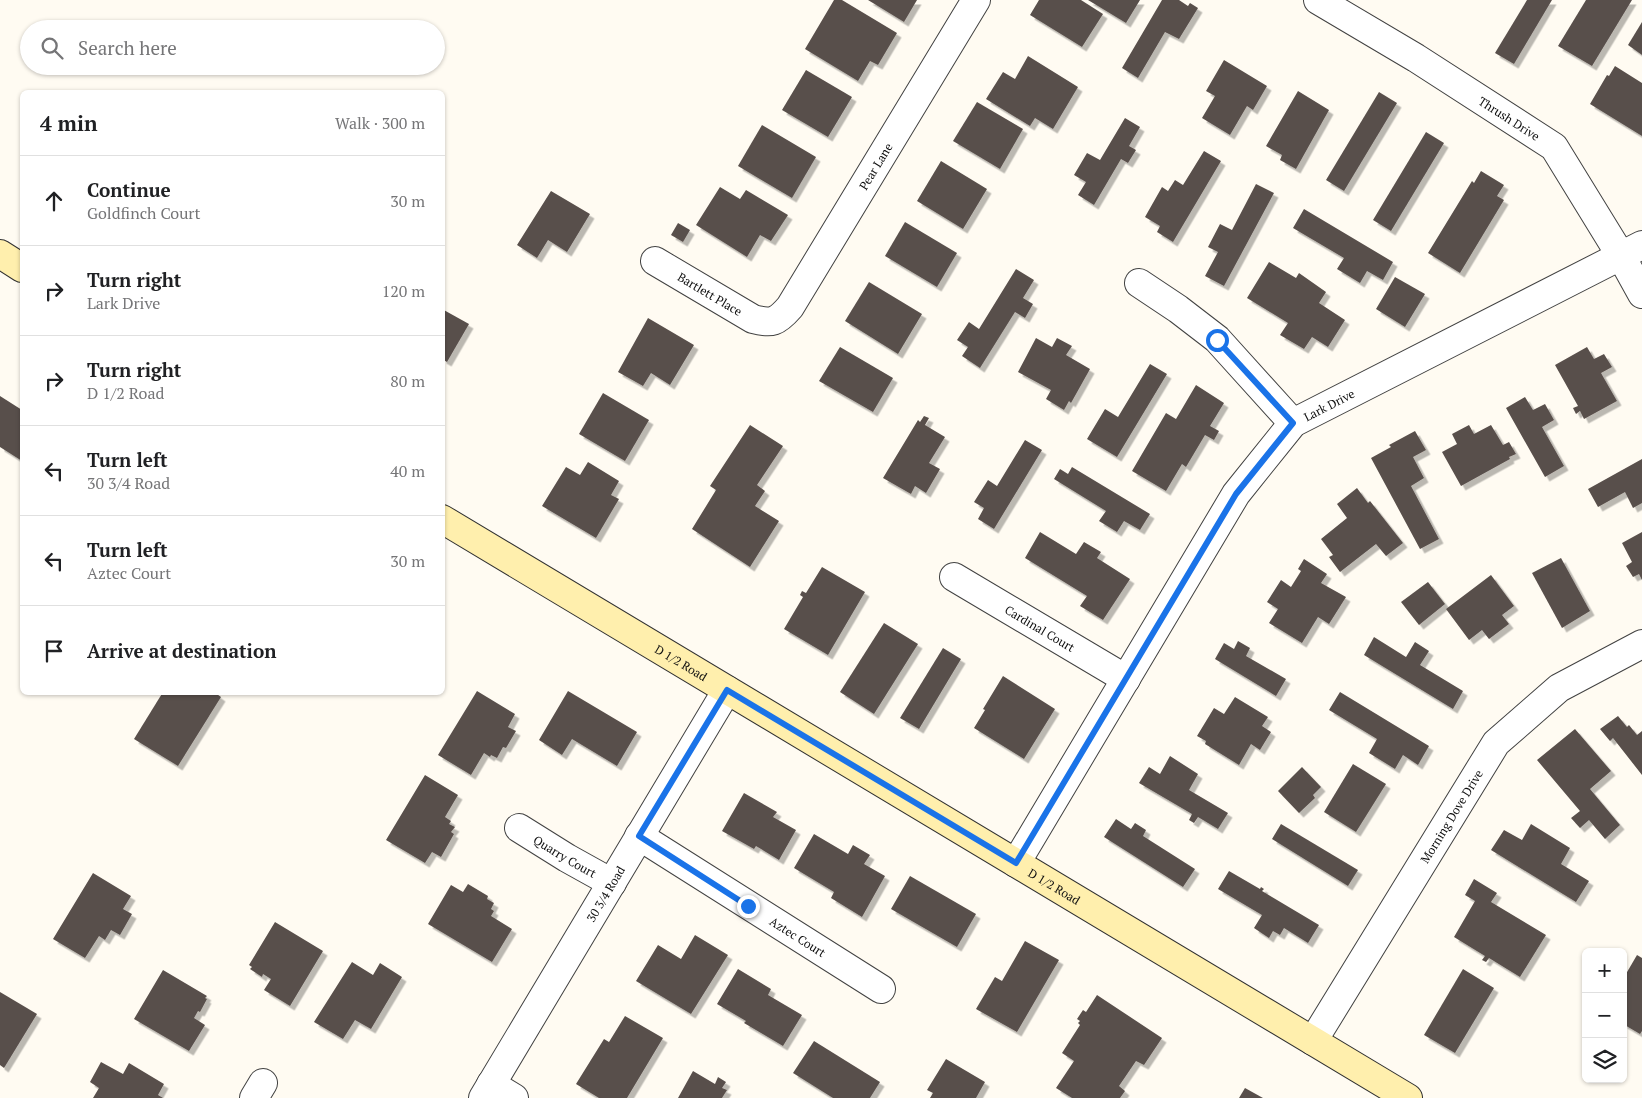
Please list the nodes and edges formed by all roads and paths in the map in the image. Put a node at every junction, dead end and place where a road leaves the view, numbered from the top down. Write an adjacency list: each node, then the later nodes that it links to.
1 (976, 0): 9 (street, Pear Lane)
2 (1318, 0): 3 (street, Thrush Drive)
3 (1632, 251): 8 (street, Thrush Drive); 10 (street, Lark Drive)
4 (0, 254): 6 (main road)
5 (655, 261): 9 (street, Bartlett Place)
6 (20, 267)
7 (1139, 283): 10 (street)
8 (1642, 294)
9 (768, 323)
10 (1293, 423): 14 (street, Lark Drive)
11 (445, 521): 15 (main road, D 1/2 Road)
12 (954, 577): 14 (street, Cardinal Court)
13 (1642, 644): 21 (street, Morning Dove Drive)
14 (1126, 679): 18 (street, Lark Drive)
15 (727, 690): 17 (street, 30 3/4 Road); 18 (main road, D 1/2 Road)
16 (519, 828): 19 (street, Quarry Court)
17 (639, 836): 19 (street, 30 3/4 Road); 20 (street, Aztec Court)
18 (1016, 863): 21 (main road, D 1/2 Road)
19 (612, 883): 22 (street, 30 3/4 Road)
20 (880, 989)
21 (1313, 1040): 23 (main road, D 1/2 Road)
22 (496, 1094)
23 (1408, 1098)

